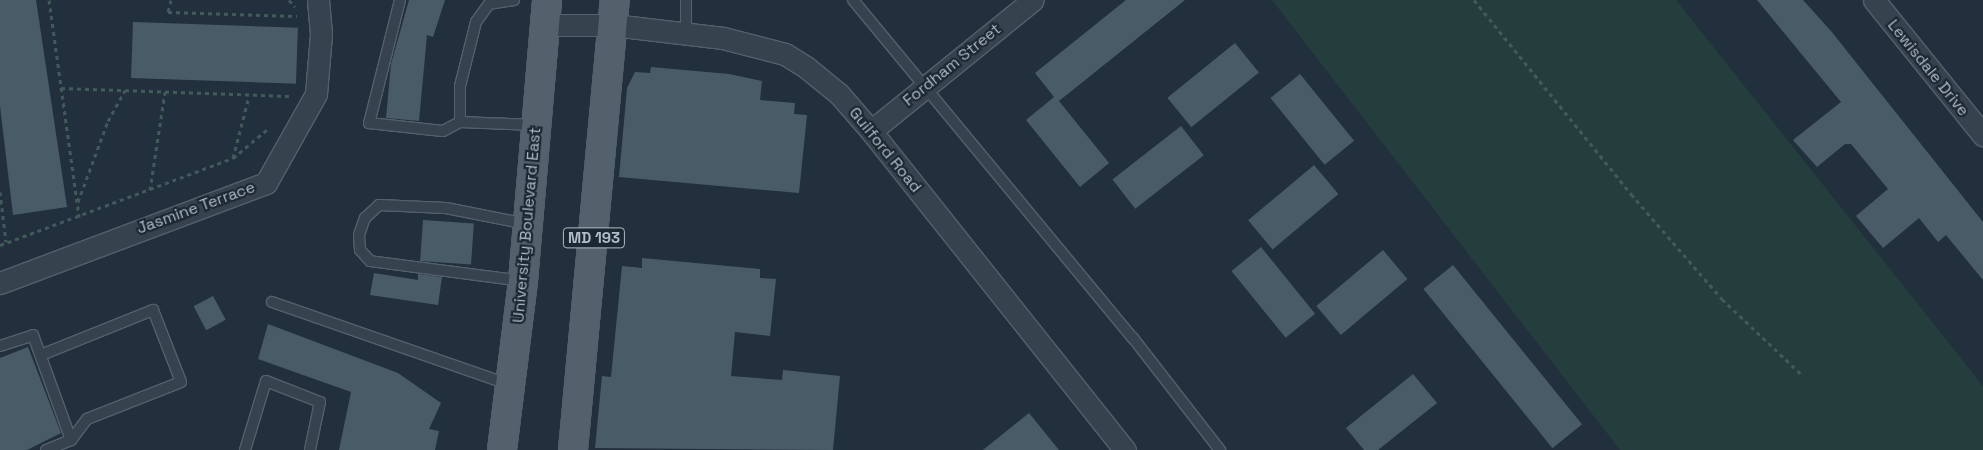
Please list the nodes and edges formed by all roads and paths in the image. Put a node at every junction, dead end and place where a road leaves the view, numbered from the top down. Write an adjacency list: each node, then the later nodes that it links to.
1 (50, 0): 17 (path)
2 (171, 0): 3 (path)
3 (289, 0)
4 (318, 0): 38 (street, Jasmine Terrace)
5 (400, 0): 24 (lane)
6 (514, 0): 12 (lane)
7 (686, 0): 15 (lane)
8 (853, 0): 16 (lane)
9 (1034, 0): 16 (street, Fordham Street)
10 (1474, 0): 42 (path)
11 (1874, 0): 28 (street, Lewisdale Drive)
12 (487, 2): 24 (lane)
13 (546, 13): 14 (street, Guilford Road); 26 (main road, University Boulevard East)
14 (614, 13): 15 (street, Guilford Road); 49 (main road, MD 193)
15 (686, 33): 27 (street, Guilford Road)
16 (925, 87): 27 (street, Fordham Street); 51 (lane)
17 (61, 88): 19 (path); 32 (path)
18 (296, 89): 22 (path)
19 (125, 90): 20 (path); 32 (path)
20 (165, 92): 21 (path); 30 (path)
21 (249, 96): 22 (path); 29 (path)
22 (292, 96): 23 (path)
23 (290, 104)
24 (460, 122): 26 (lane)
25 (274, 124): 29 (path)
26 (536, 125): 34 (main road, University Boulevard East)
27 (871, 131): 50 (street, Guilford Road)
28 (1983, 135)
29 (233, 158): 30 (path)
30 (150, 191): 33 (path)
31 (0, 192): 35 (path)
32 (77, 204): 33 (path)
33 (79, 217): 35 (path)
34 (528, 225): 37 (main road, University Boulevard East); 37 (lane)
35 (6, 242): 36 (path)
36 (0, 245)
37 (523, 281): 43 (main road, University Boulevard East)
38 (0, 283)
39 (272, 302): 43 (lane)
40 (0, 346): 41 (lane)
41 (40, 355): 44 (lane); 44 (lane)
42 (1800, 373)
43 (511, 386): 48 (main road, University Boulevard East)
44 (71, 440): 45 (lane)
45 (46, 450)
46 (245, 450): 47 (lane)
47 (310, 450)
48 (502, 450)
49 (573, 450)
50 (1125, 450)
51 (1220, 450)

